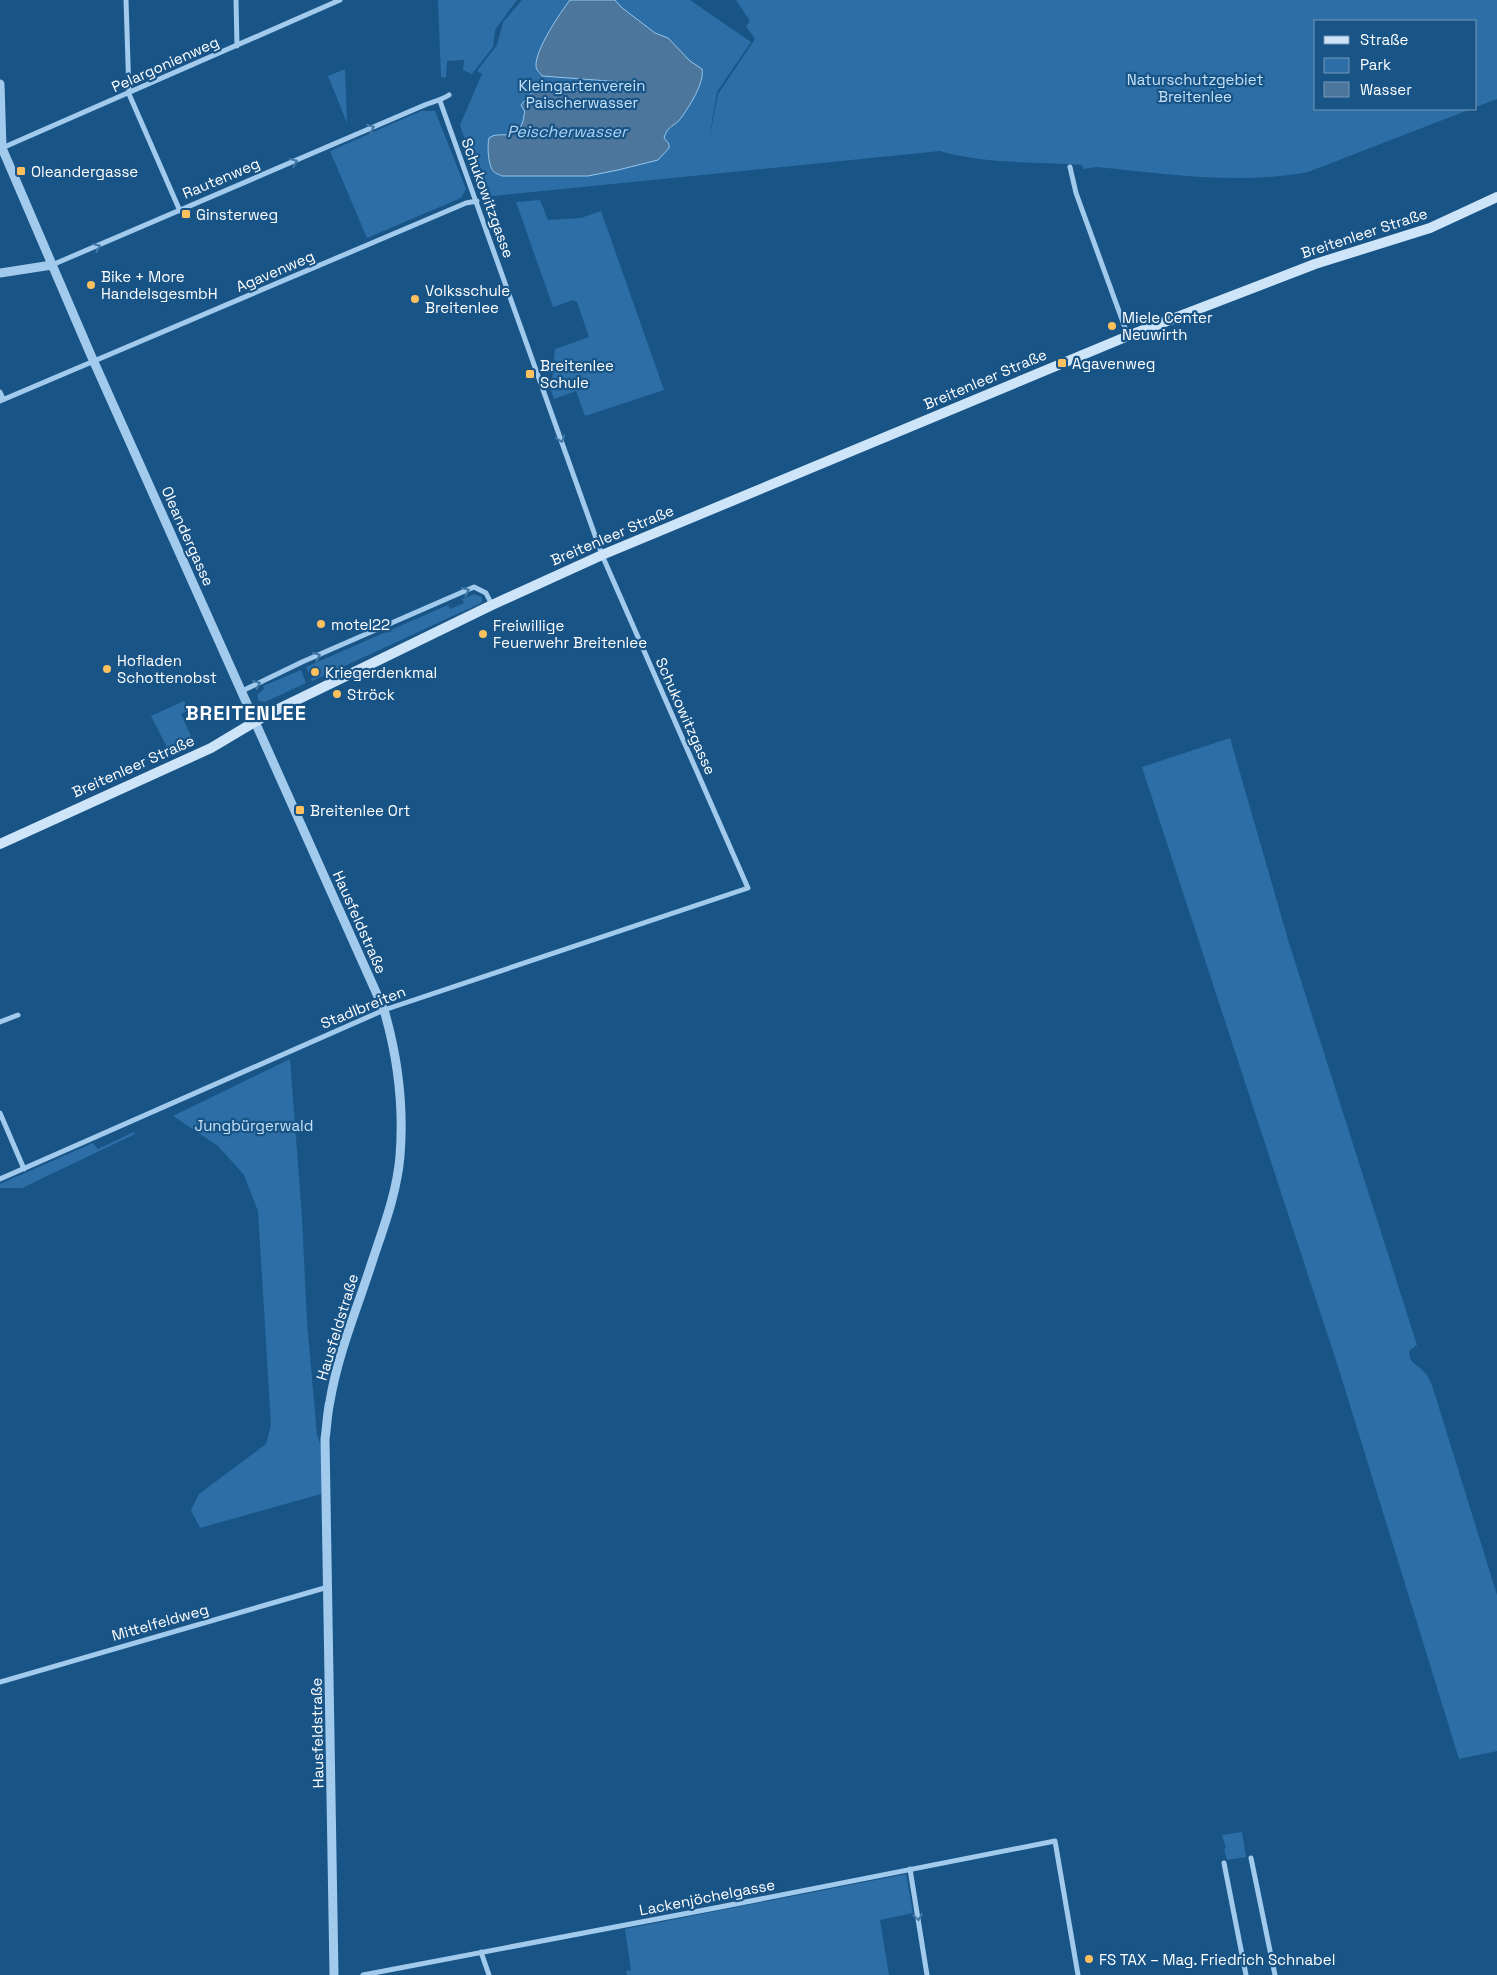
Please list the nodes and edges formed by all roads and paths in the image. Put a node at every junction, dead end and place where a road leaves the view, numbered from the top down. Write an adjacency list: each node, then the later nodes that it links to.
1 (126, 0): 6 (street)
2 (236, 0): 4 (street)
3 (340, 0): 4 (street, Pelargonienweg)
4 (237, 46): 6 (street, Pelargonienweg)
5 (0, 84): 9 (street, Oleandergasse)
6 (129, 94): 9 (street, Pelargonienweg); 13 (street)
7 (449, 95): 8 (street, Rautenweg)
8 (440, 101): 12 (street, Schukowitzgasse); 13 (street, Rautenweg, one-way to 8)
9 (1, 148): 14 (street, Oleandergasse)
10 (1070, 166): 16 (street)
11 (1497, 197): 16 (main road, Breitenleer Straße)
12 (477, 201): 17 (street, Agavenweg); 20 (street, Schukowitzgasse, one-way to 20)
13 (180, 211): 14 (street, Rautenweg, one-way to 13)
14 (52, 265): 15 (street, Rautenweg); 17 (street, Oleandergasse)
15 (0, 273)
16 (1128, 336): 20 (main road, Breitenleer Straße)
17 (94, 361): 19 (street, Agavenweg); 22 (street, Oleandergasse)
18 (0, 392): 19 (street)
19 (2, 400)
20 (602, 555): 21 (main road, Breitenleer Straße); 25 (street, Schukowitzgasse)
21 (492, 605): 22 (street, one-way to 21); 23 (main road, Breitenleer Straße)
22 (242, 691): 23 (street, Oleandergasse)
23 (255, 720): 24 (main road, Breitenleer Straße); 26 (street, Hausfeldstraße)
24 (0, 844)
25 (748, 888): 26 (street, Stadlbreiten)
26 (384, 1010): 30 (street, Stadlbreiten); 32 (street, Hausfeldstraße)
27 (18, 1015): 28 (street)
28 (0, 1022)
29 (0, 1113): 30 (street)
30 (24, 1169): 31 (street, Stadlbreiten)
31 (0, 1179)
32 (328, 1587): 33 (street, Mittelfeldweg); 38 (street, Hausfeldstraße)
33 (0, 1682)
34 (1251, 1858): 44 (street)
35 (1224, 1863): 43 (street)
36 (910, 1869): 37 (street, Lackenjöchelgasse); 41 (street, one-way to 41); 42 (street, Lackenjöchelgasse)
37 (480, 1952): 39 (street, Lackenjöchelgasse); 40 (street)
38 (334, 1975)
39 (363, 1975)
40 (488, 1975)
41 (927, 1975)
42 (1078, 1975)
43 (1246, 1975)
44 (1275, 1975)

